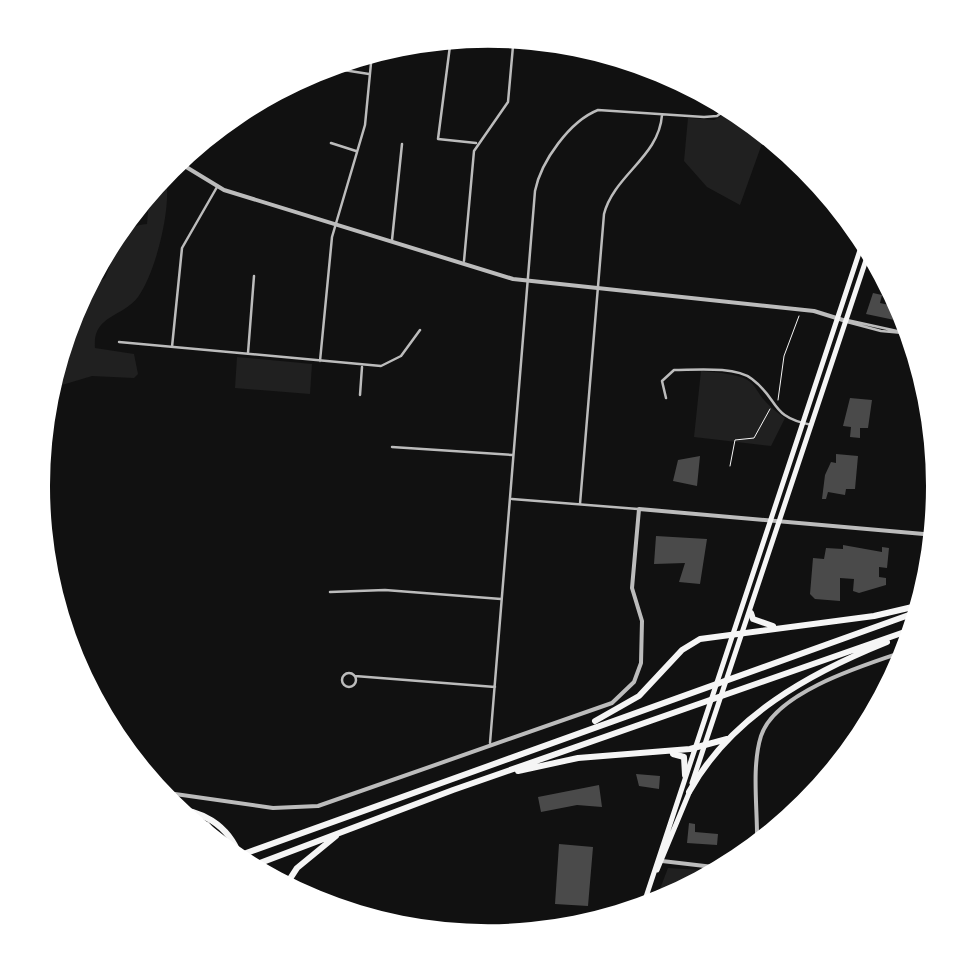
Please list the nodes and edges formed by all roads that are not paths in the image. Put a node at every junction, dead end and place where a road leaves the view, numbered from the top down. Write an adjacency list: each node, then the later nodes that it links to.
1 (513, 48): 9 (street)
2 (449, 49): 9 (street)
3 (371, 63): 5 (street)
4 (349, 71): 5 (street)
5 (370, 74): 11 (street)
6 (662, 113): 7 (street); 20 (street); 21 (street)
7 (720, 114)
8 (331, 142): 11 (street)
9 (478, 143): 18 (street)
10 (402, 144): 15 (street)
11 (357, 152): 14 (street)
12 (187, 167): 13 (street)
13 (217, 187): 14 (street); 27 (street)
14 (335, 224): 15 (street); 29 (street)
15 (392, 242): 18 (street)
16 (859, 252): 22 (main road)
17 (866, 263): 23 (main road)
18 (464, 264): 20 (street)
19 (254, 276): 28 (street)
20 (527, 282): 21 (street); 36 (street)
21 (597, 289): 22 (street); 38 (street)
22 (837, 318): 23 (street); 33 (main road)
23 (846, 321): 25 (street); 34 (main road)
24 (420, 330): 30 (street)
25 (899, 332)
26 (120, 342): 27 (street)
27 (172, 348): 28 (street)
28 (248, 355): 29 (street)
29 (320, 361): 30 (street)
30 (362, 365): 31 (street)
31 (360, 395)
32 (666, 398): 33 (street)
33 (804, 424): 34 (street); 40 (main road)
34 (814, 426): 41 (main road)
35 (392, 447): 36 (street)
36 (514, 456): 37 (street)
37 (510, 498): 38 (street); 44 (street)
38 (580, 504): 39 (street)
39 (639, 509): 40 (street); 58 (street)
40 (772, 521): 41 (street); 50 (main road)
41 (781, 522): 42 (street); 47 (main road)
42 (924, 534)
43 (330, 592): 44 (street)
44 (503, 600): 55 (street)
45 (909, 609): 48 (highway)
46 (908, 612): 57 (highway)
47 (750, 613): 48 (highway); 49 (main road)
48 (779, 627): 49 (highway)
49 (744, 630): 50 (highway); 59 (main road)
50 (734, 632): 57 (highway); 60 (main road)
51 (901, 634): 63 (highway)
52 (901, 635): 56 (highway)
53 (894, 655): 68 (street)
54 (356, 676): 55 (street)
55 (496, 688): 58 (street)
56 (744, 727): 59 (highway); 64 (highway)
57 (574, 733): 70 (highway)
58 (491, 746): 65 (street)
59 (705, 746): 60 (highway); 64 (main road)
60 (694, 748): 61 (highway); 62 (main road)
61 (647, 752): 62 (highway); 63 (highway)
62 (685, 774): 71 (main road)
63 (469, 785): 67 (highway)
64 (689, 792): 71 (main road)
65 (176, 794)
66 (198, 815): 69 (highway)
67 (344, 830): 72 (highway); 74 (highway)
68 (757, 832)
69 (232, 841)
70 (249, 854)
71 (660, 861): 73 (street); 75 (main road)
72 (263, 862)
73 (707, 866)
74 (292, 878)
75 (647, 894)

